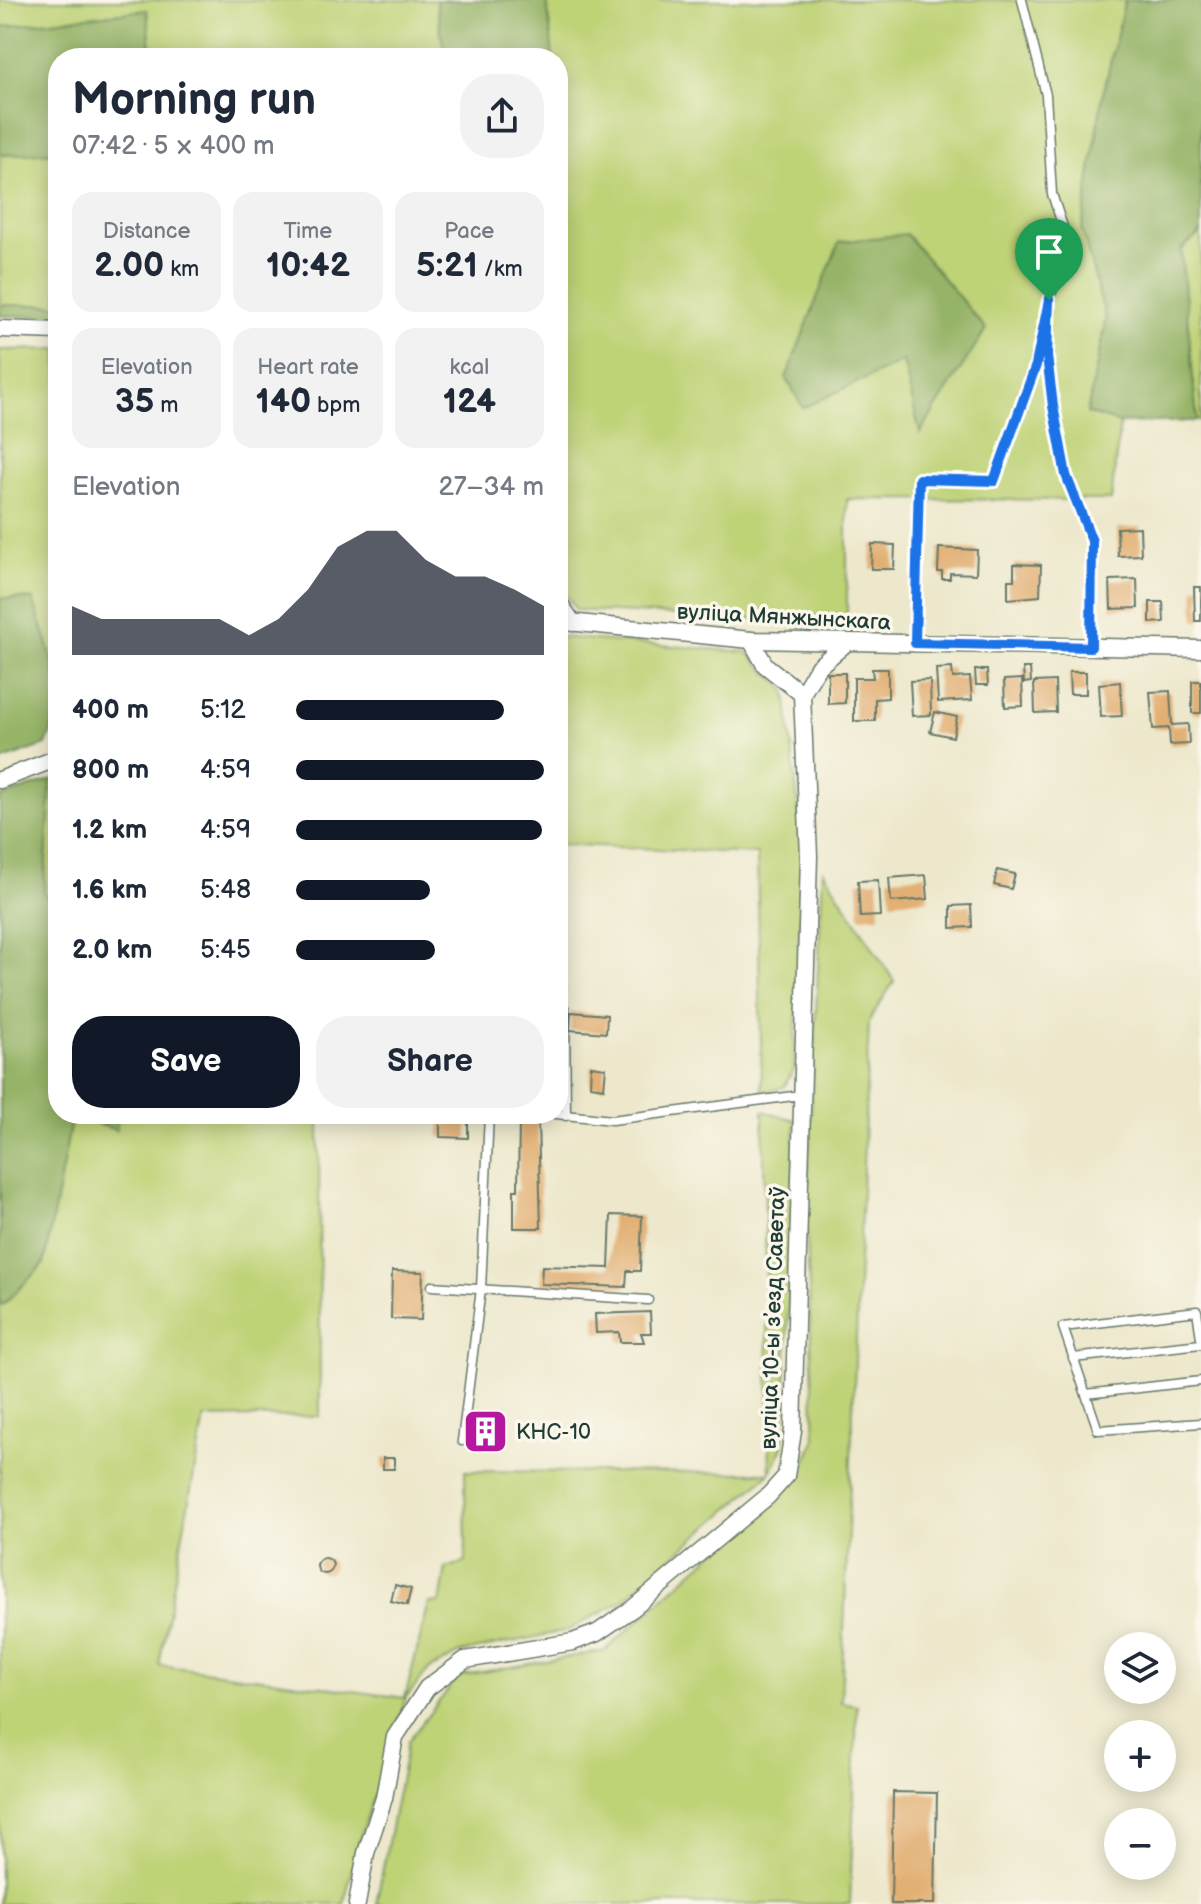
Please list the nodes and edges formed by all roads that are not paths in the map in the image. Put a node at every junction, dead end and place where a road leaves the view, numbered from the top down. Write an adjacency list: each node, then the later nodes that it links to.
1 (1022, 0): 2 (lane)
2 (1049, 300): 7 (lane); 9 (lane)
3 (0, 329): 4 (street)
4 (48, 331)
5 (568, 622): 6 (street, вуліца Мянжынскага)
6 (751, 640): 8 (street, вуліца Мянжынскага); 11 (street)
7 (915, 643): 8 (street, вуліца Мянжынскага); 9 (street, вуліца Мянжынскага)
8 (845, 644): 11 (street)
9 (1091, 647): 10 (street, вуліца Мянжынскага)
10 (1201, 649)
11 (802, 694): 14 (street, вуліца 10-ы зʼезд Саветаў)
12 (48, 762): 13 (street)
13 (0, 780)
14 (801, 1095): 15 (lane); 26 (street, вуліца 10-ы зʼезд Саветаў)
15 (568, 1116)
16 (489, 1124): 18 (lane)
17 (432, 1286): 18 (lane)
18 (481, 1289): 19 (lane); 25 (lane)
19 (648, 1300)
20 (1201, 1341): 21 (lane); 21 (lane)
21 (1073, 1358): 23 (lane)
22 (1201, 1381): 23 (lane)
23 (1086, 1394): 24 (lane)
24 (1201, 1423)
25 (462, 1441)
26 (357, 1904)

